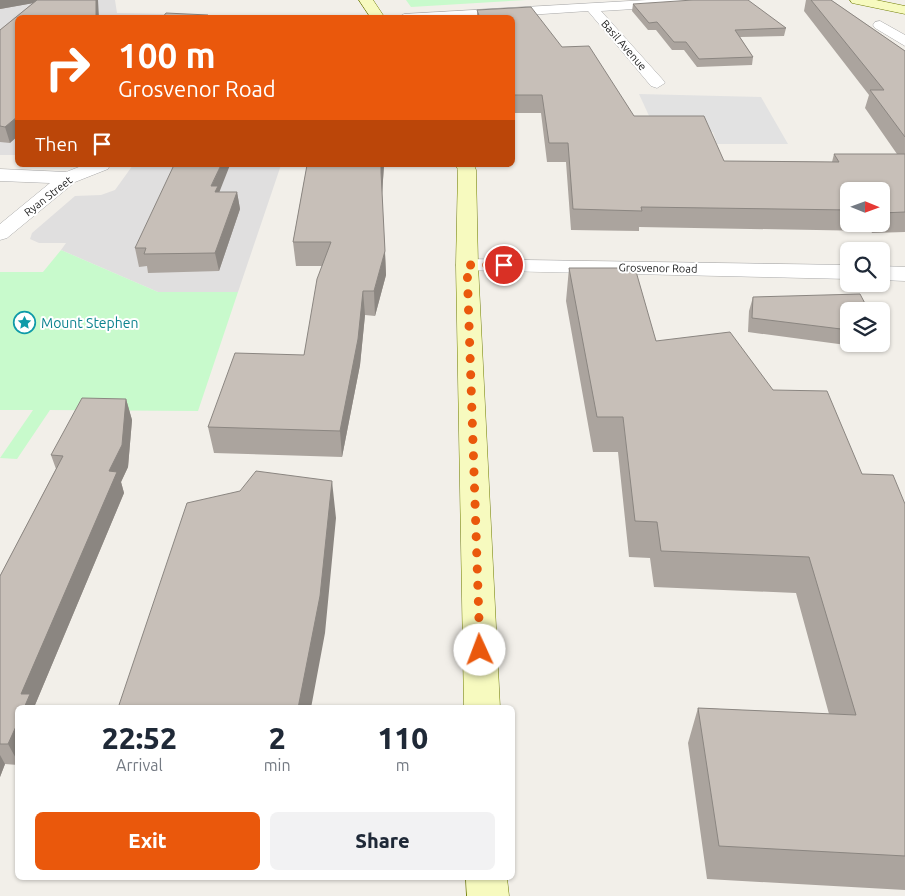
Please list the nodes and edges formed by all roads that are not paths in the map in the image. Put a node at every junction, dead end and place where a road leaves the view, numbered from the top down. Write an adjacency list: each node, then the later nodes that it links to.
1 (366, 0): 6 (main road)
2 (716, 0): 4 (street)
3 (857, 0): 5 (main road)
4 (591, 7): 7 (street); 10 (street, Basil Avenue)
5 (905, 10)
6 (376, 15)
7 (455, 15)
8 (880, 25): 9 (street)
9 (905, 42)
10 (657, 83)
11 (96, 167): 14 (street, Ryan Street)
12 (466, 167): 16 (main road)
13 (0, 176): 14 (street)
14 (68, 178): 15 (street, Ryan Street)
15 (0, 234)
16 (467, 265): 17 (street, Grosvenor Road); 20 (main road)
17 (840, 272)
18 (890, 273): 19 (street)
19 (905, 274)
20 (482, 705)
21 (487, 880): 22 (main road)
22 (488, 896)

